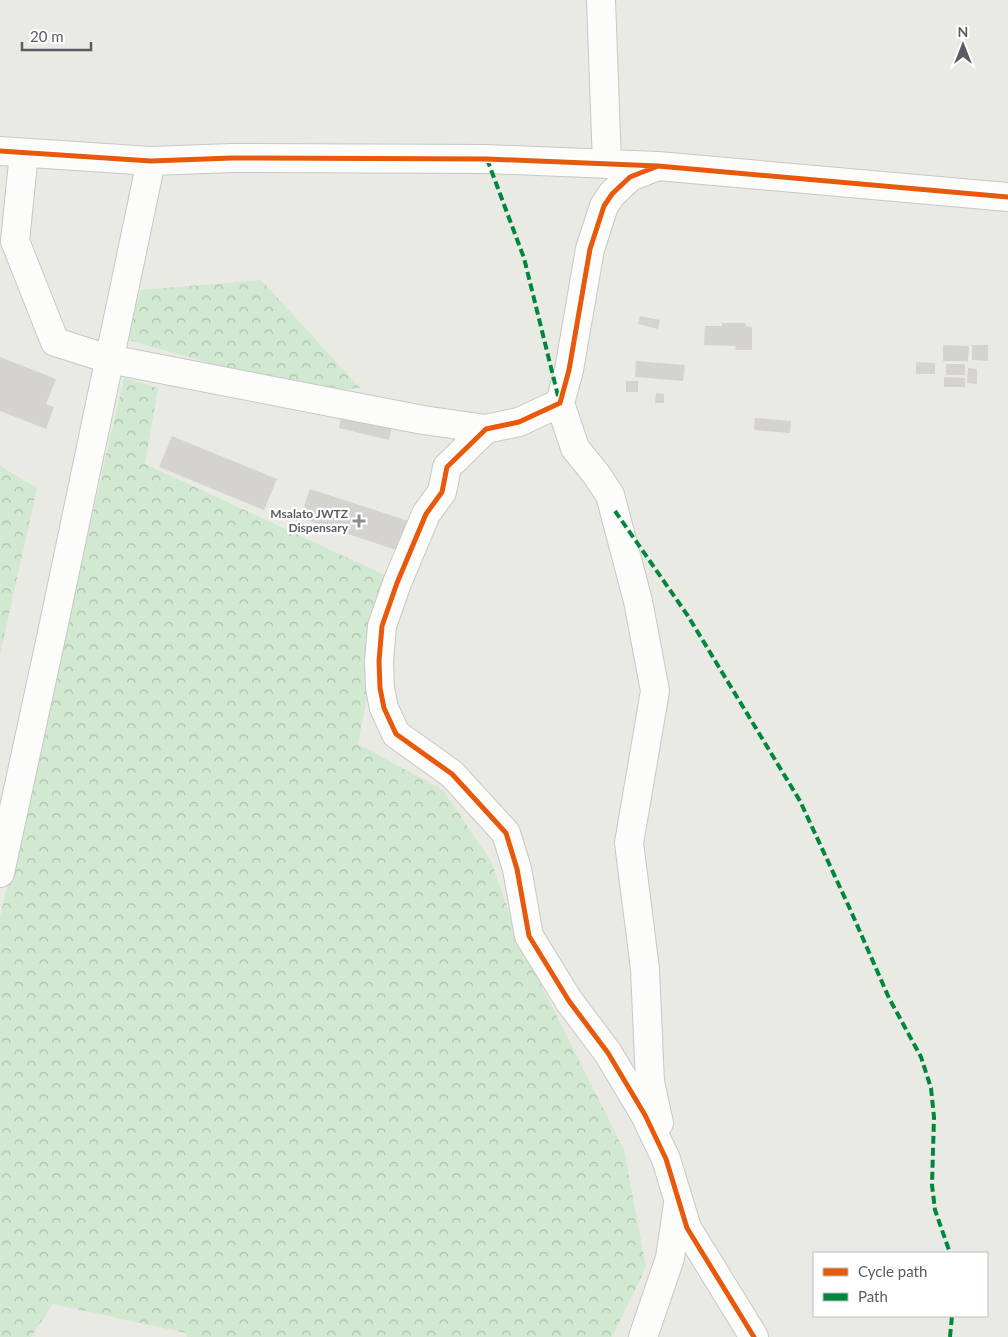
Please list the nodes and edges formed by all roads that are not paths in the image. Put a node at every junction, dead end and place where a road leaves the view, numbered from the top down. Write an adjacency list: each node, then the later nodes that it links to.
1 (601, 0): 4 (street)
2 (12, 152): 3 (street); 7 (street)
3 (151, 161): 4 (street); 7 (street)
4 (607, 164): 5 (street)
5 (658, 166): 6 (street); 8 (street)
6 (1008, 197)
7 (109, 359): 9 (street); 10 (street)
8 (560, 403): 9 (street); 11 (street)
9 (486, 429): 11 (street)
10 (0, 873)
11 (666, 1160): 12 (street)
12 (679, 1202): 13 (street); 14 (street)
13 (643, 1337)
14 (754, 1337)

